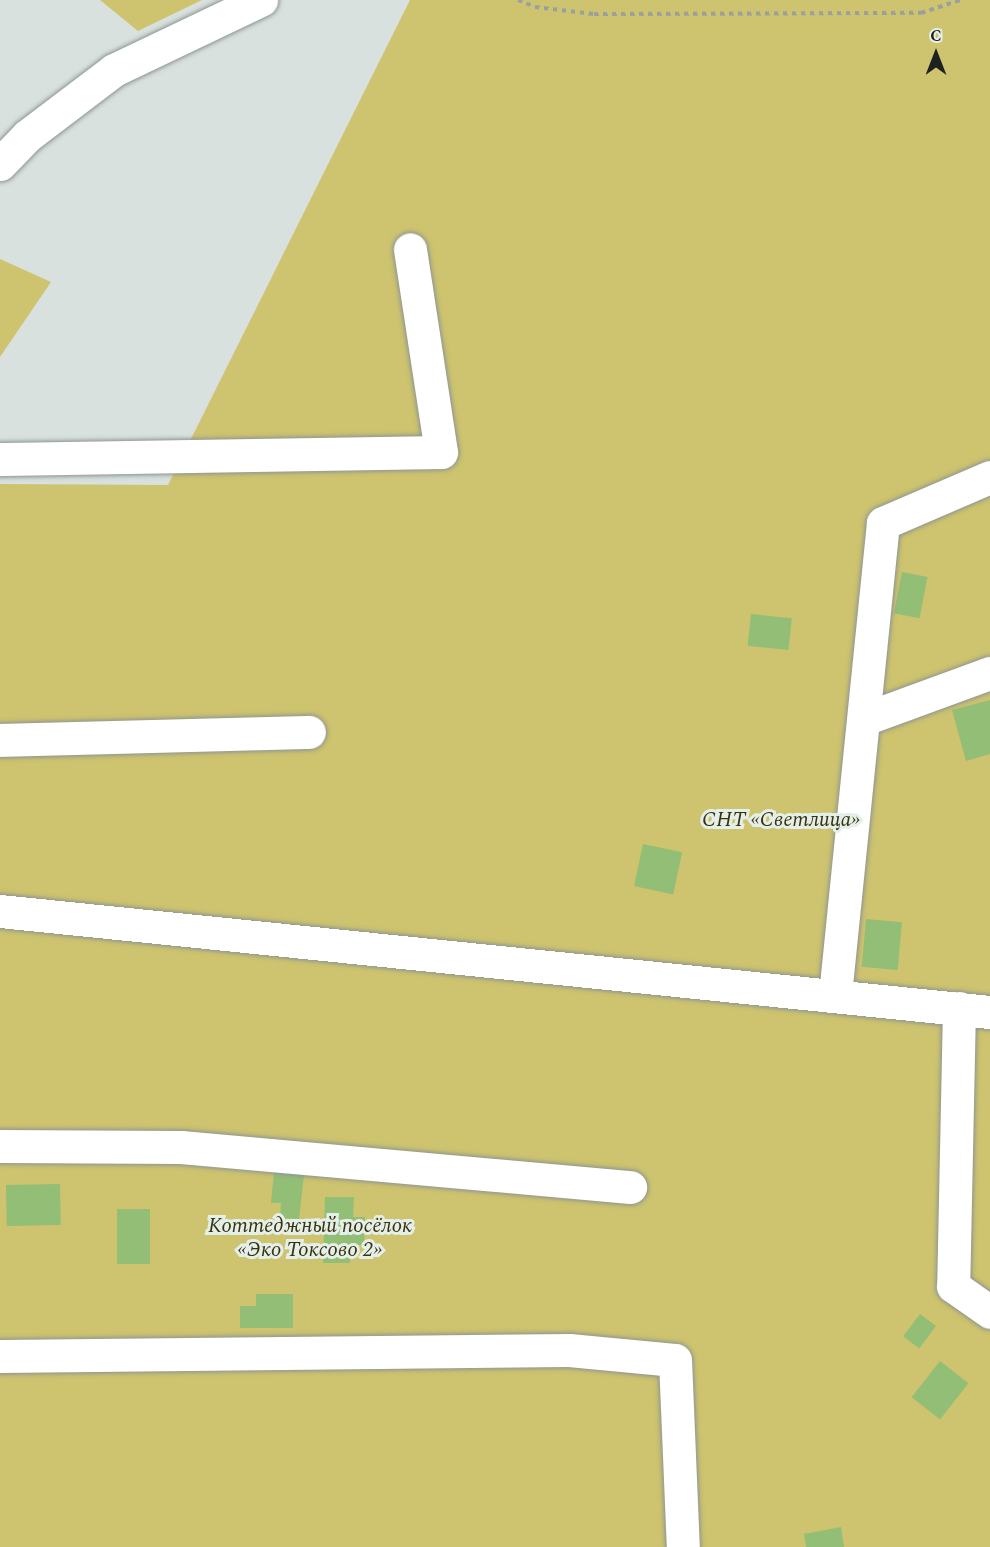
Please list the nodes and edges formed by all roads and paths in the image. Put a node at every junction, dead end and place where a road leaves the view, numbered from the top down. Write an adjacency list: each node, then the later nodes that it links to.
1 (261, 0): 4 (street)
2 (518, 0): 3 (path)
3 (960, 0)
4 (0, 164)
5 (410, 249): 6 (street)
6 (0, 459)
7 (990, 477): 9 (street)
8 (990, 673): 9 (street)
9 (864, 719): 13 (street)
10 (309, 732): 11 (street)
11 (0, 740)
12 (0, 911): 13 (street)
13 (835, 994): 14 (street)
14 (974, 1010): 17 (street)
15 (0, 1146): 16 (street)
16 (630, 1187)
17 (990, 1312)
18 (0, 1356): 19 (street)
19 (683, 1547)

